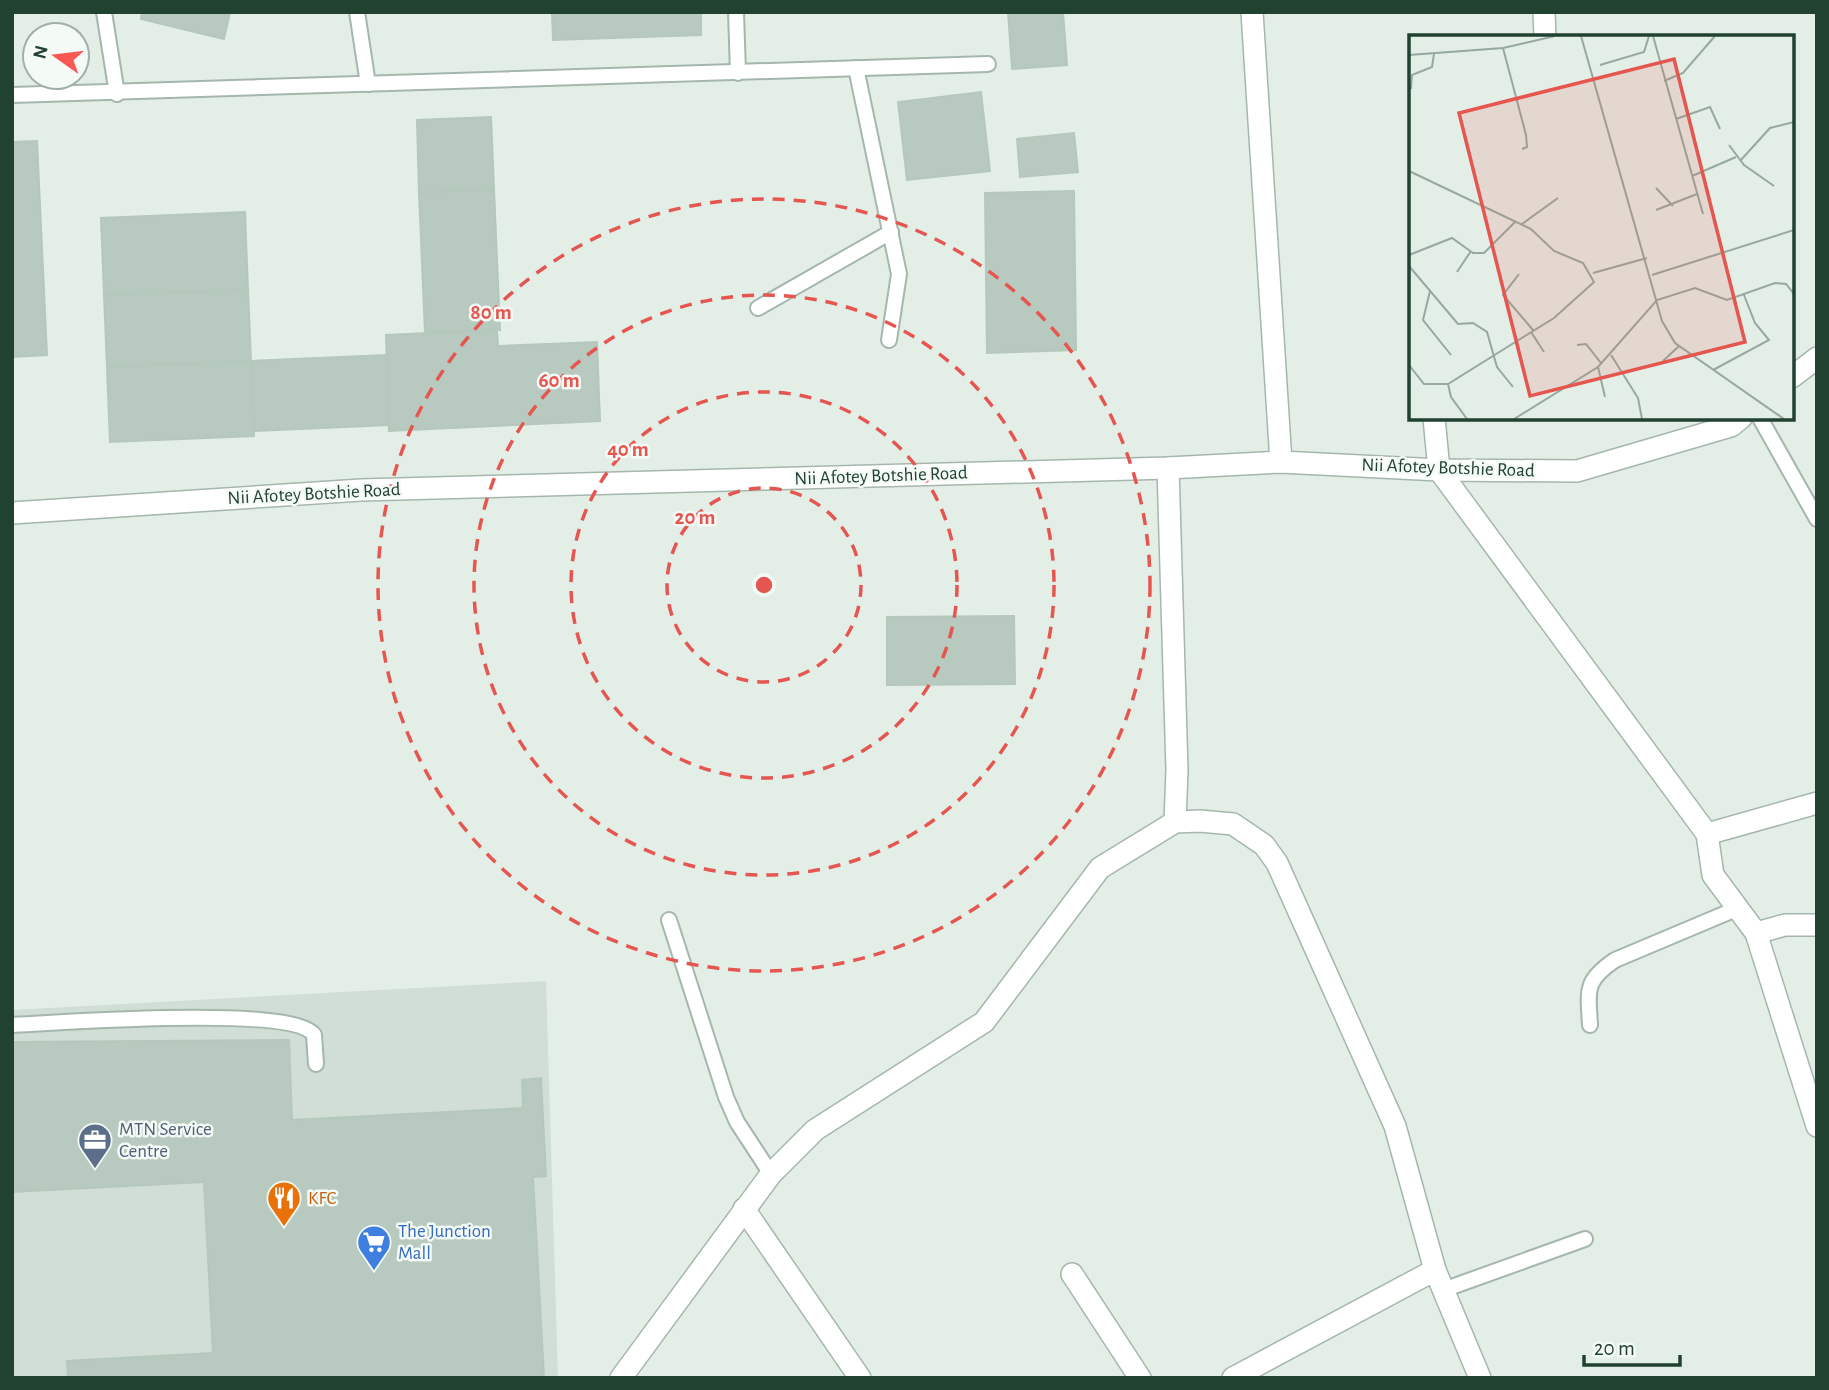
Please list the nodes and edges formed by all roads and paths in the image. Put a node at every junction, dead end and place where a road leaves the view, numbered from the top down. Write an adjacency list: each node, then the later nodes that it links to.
1 (104, 12): 11 (lane)
2 (356, 12): 10 (lane)
3 (736, 12): 9 (lane)
4 (1252, 12): 21 (street)
5 (1544, 12): 6 (street)
6 (1545, 35)
7 (988, 64): 8 (lane)
8 (856, 68): 9 (lane); 13 (lane)
9 (738, 72): 10 (lane)
10 (368, 84): 11 (lane)
11 (117, 94): 12 (lane)
12 (12, 95)
13 (891, 232): 14 (lane); 15 (lane)
14 (758, 308)
15 (889, 340)
16 (1817, 358): 17 (street)
17 (1794, 375)
18 (1434, 420): 23 (street)
19 (1738, 420): 23 (street, Nii Afotey Botshie Road)
20 (1761, 420): 25 (lane)
21 (1281, 462): 22 (street, Nii Afotey Botshie Road); 23 (street, Nii Afotey Botshie Road)
22 (1168, 468): 24 (street, Nii Afotey Botshie Road); 27 (street)
23 (1440, 470): 28 (street)
24 (12, 513)
25 (1817, 519)
26 (1817, 803): 28 (street)
27 (1175, 822): 37 (street); 41 (street)
28 (1707, 834): 29 (street)
29 (1736, 909): 32 (street); 34 (lane)
30 (669, 920): 37 (lane)
31 (1817, 925): 32 (street)
32 (1756, 933): 36 (street)
33 (12, 1025): 35 (lane)
34 (1590, 1025)
35 (316, 1064)
36 (1817, 1126)
37 (771, 1174): 38 (street)
38 (744, 1209): 42 (street); 43 (street)
39 (1585, 1239): 41 (lane)
40 (1072, 1274): 44 (street)
41 (1439, 1280): 45 (street); 46 (street)
42 (621, 1378)
43 (860, 1378)
44 (1140, 1378)
45 (1233, 1378)
46 (1480, 1378)

